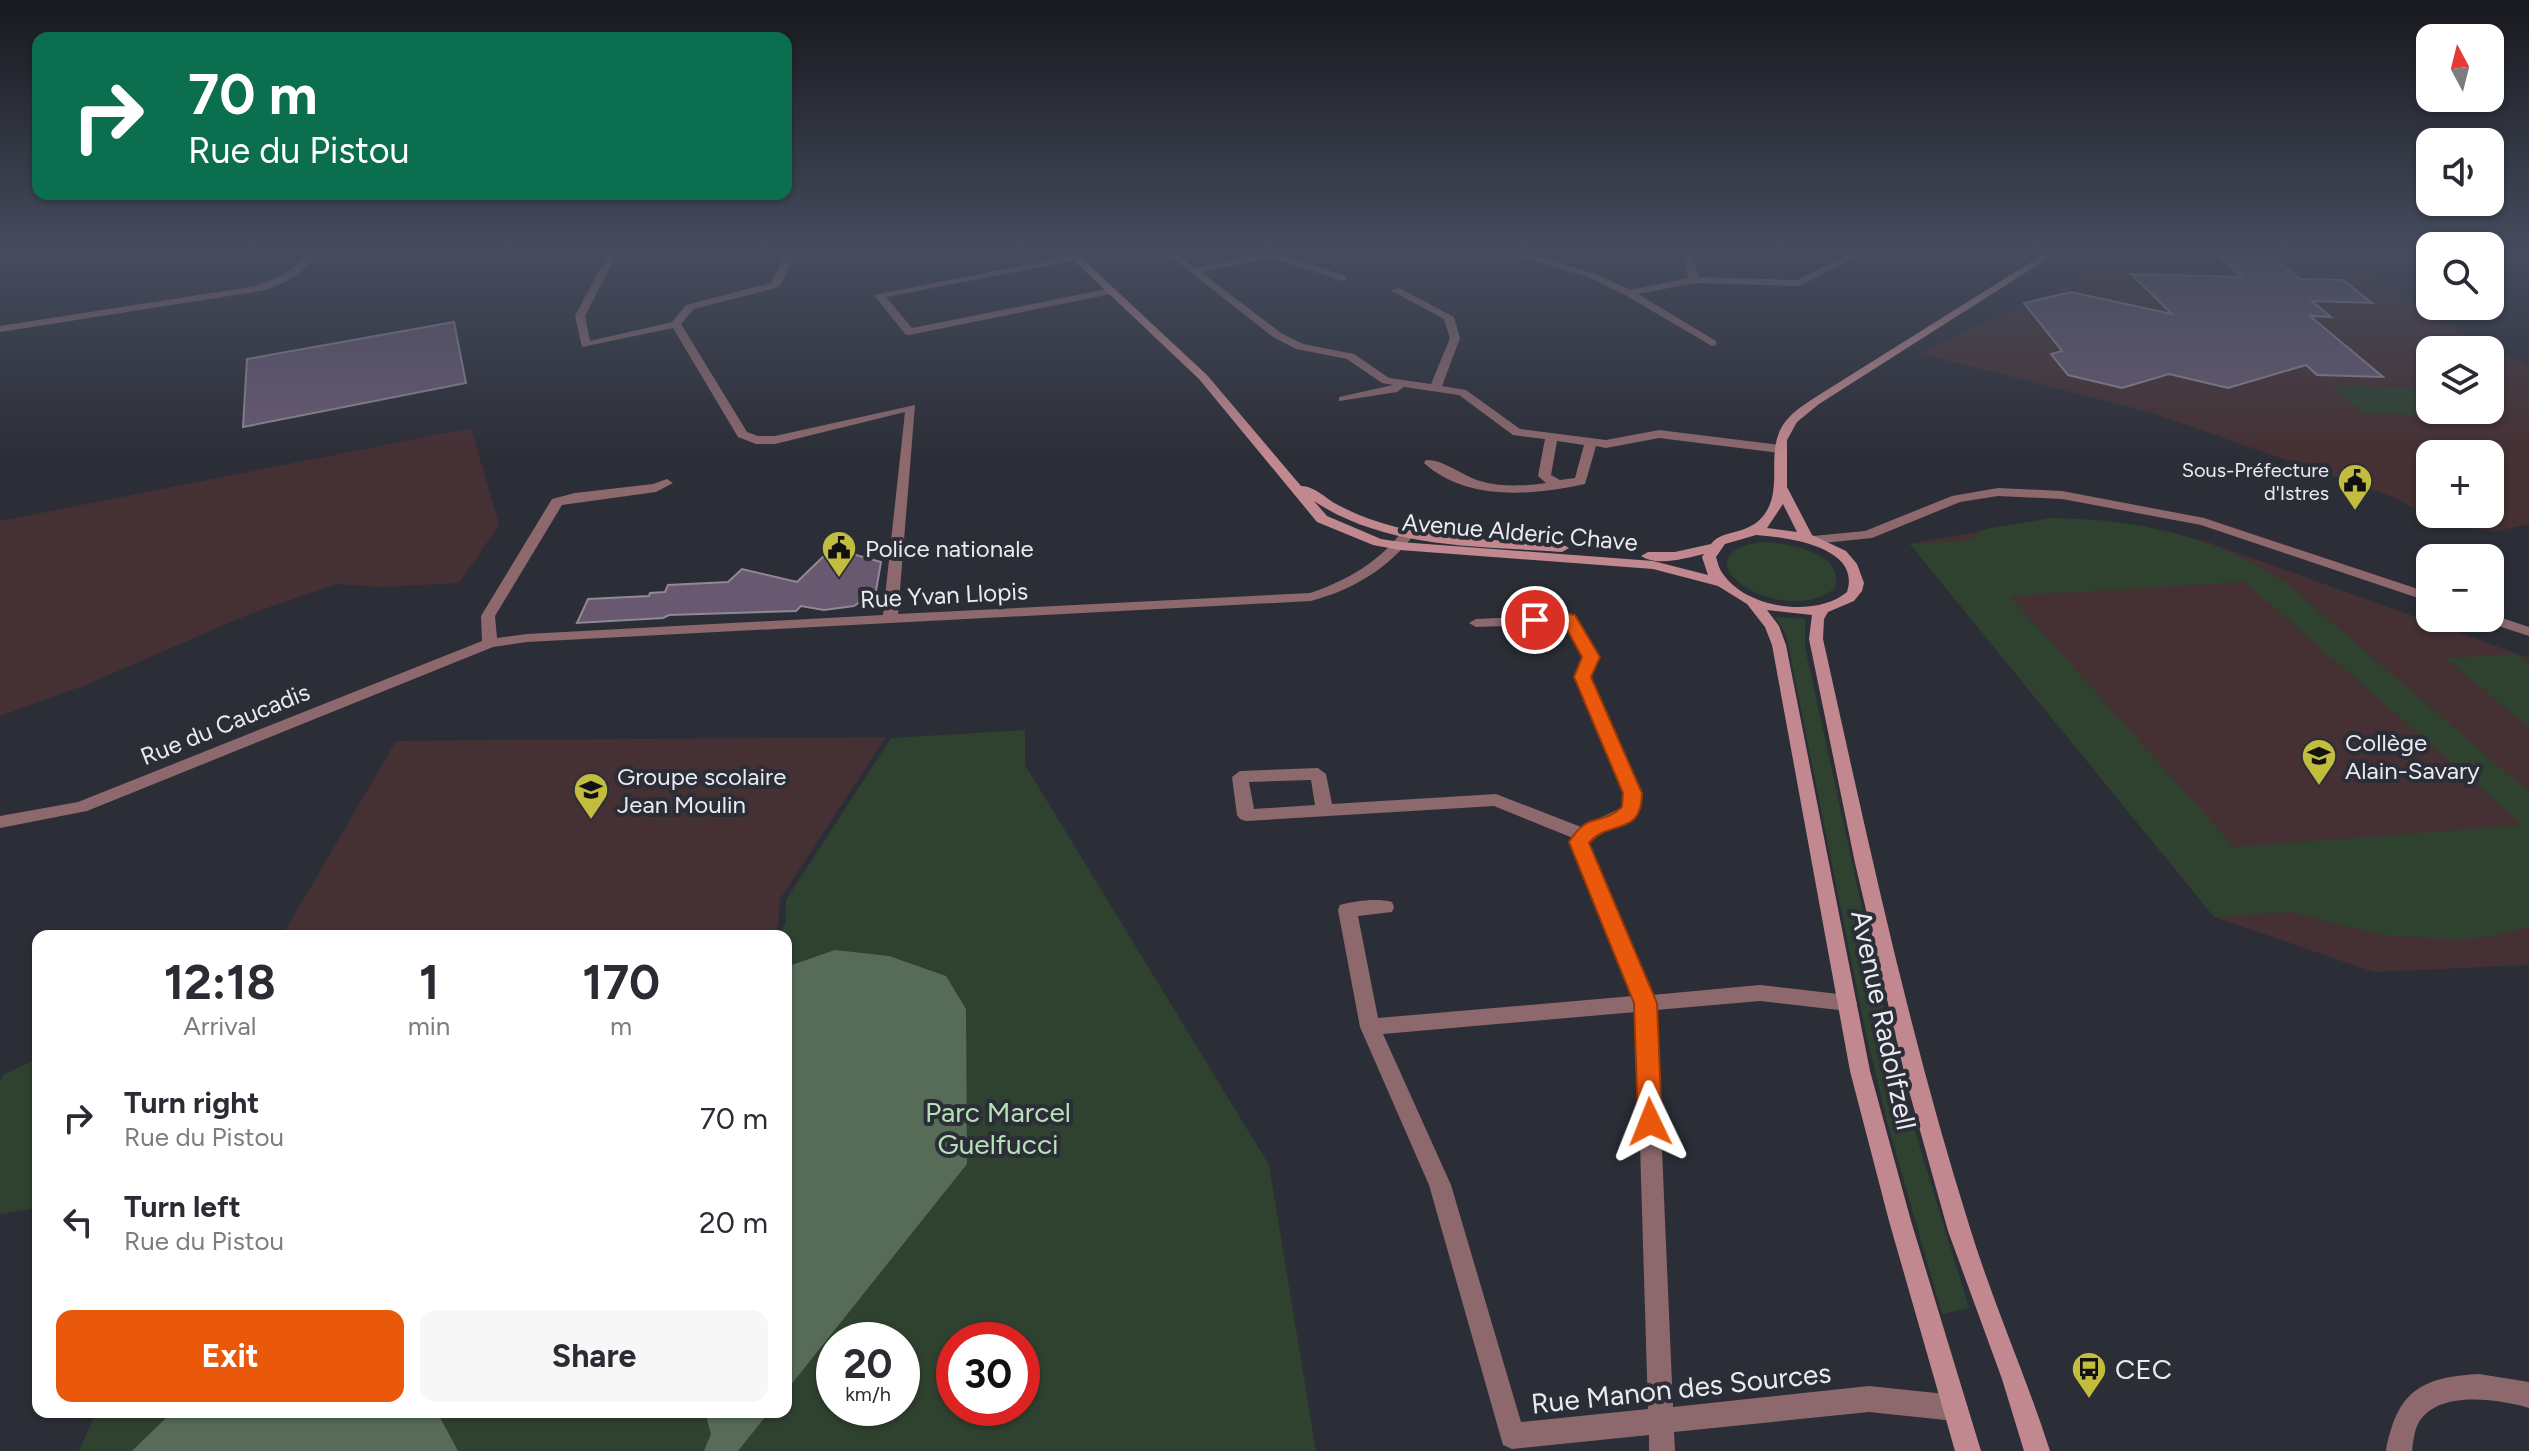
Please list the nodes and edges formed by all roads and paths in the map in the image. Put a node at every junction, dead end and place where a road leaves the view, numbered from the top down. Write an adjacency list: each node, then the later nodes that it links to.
1 (60, 320): 12 (street)
2 (581, 320): 11 (street)
3 (680, 320): 11 (street)
4 (899, 320): 5 (street)
5 (970, 320)
6 (1142, 320): 26 (main road, Avenue Alderic Chave)
7 (1257, 320): 14 (street)
8 (1450, 320): 15 (street)
9 (1673, 320): 13 (street)
10 (1941, 320): 19 (main road)
11 (676, 324): 34 (street)
12 (0, 329)
13 (1712, 343)
14 (1400, 383): 15 (street); 16 (street)
15 (1435, 388): 17 (street)
16 (1343, 399)
17 (1552, 437): 18 (street); 22 (street)
18 (1591, 442): 19 (street); 22 (street)
19 (1781, 449): 23 (main road)
20 (1430, 463): 22 (street)
21 (667, 483): 38 (street)
22 (1558, 484)
23 (1782, 489): 24 (main road); 27 (main road)
24 (1756, 531): 27 (main road); 28 (main road, Avenue Alderic Chave)
25 (1867, 535): 27 (street); 29 (street); 31 (street)
26 (1404, 539): 28 (main road, Avenue Alderic Chave); 30 (main road, Avenue Alderic Chave); 34 (street, Rue Yvan Llopis)
27 (1810, 539): 29 (main road)
28 (1713, 548): 30 (main road)
29 (1845, 559): 33 (main road)
30 (1720, 582): 32 (main road, Avenue Alderic Chave)
31 (2416, 593)
32 (1752, 601): 33 (main road); 45 (main road, Avenue Radolfzell)
33 (1822, 609): 52 (main road, Avenue Radolfzell)
34 (890, 619): 38 (street, Rue Yvan Llopis)
35 (1476, 623): 42 (street)
36 (2504, 623): 37 (street)
37 (2529, 632)
38 (490, 643): 39 (street, Rue Yvan Llopis)
39 (463, 655): 41 (street, Rue du Caucadis)
40 (1324, 810): 40 (street); 42 (street)
41 (0, 822)
42 (1583, 835): 44 (street)
43 (1385, 907): 46 (street, Rue Manon des Sources)
44 (1646, 1003): 45 (street); 46 (street); 49 (street)
45 (1847, 1003): 48 (main road, Avenue Radolfzell)
46 (1370, 1027): 49 (street, Rue Manon des Sources)
47 (2529, 1395): 53 (street)
48 (1955, 1408): 49 (street, Rue Manon des Sources); 51 (main road, Avenue Radolfzell)
49 (1662, 1421): 50 (street)
50 (1662, 1451)
51 (1968, 1451)
52 (2037, 1451)
53 (2399, 1451)

